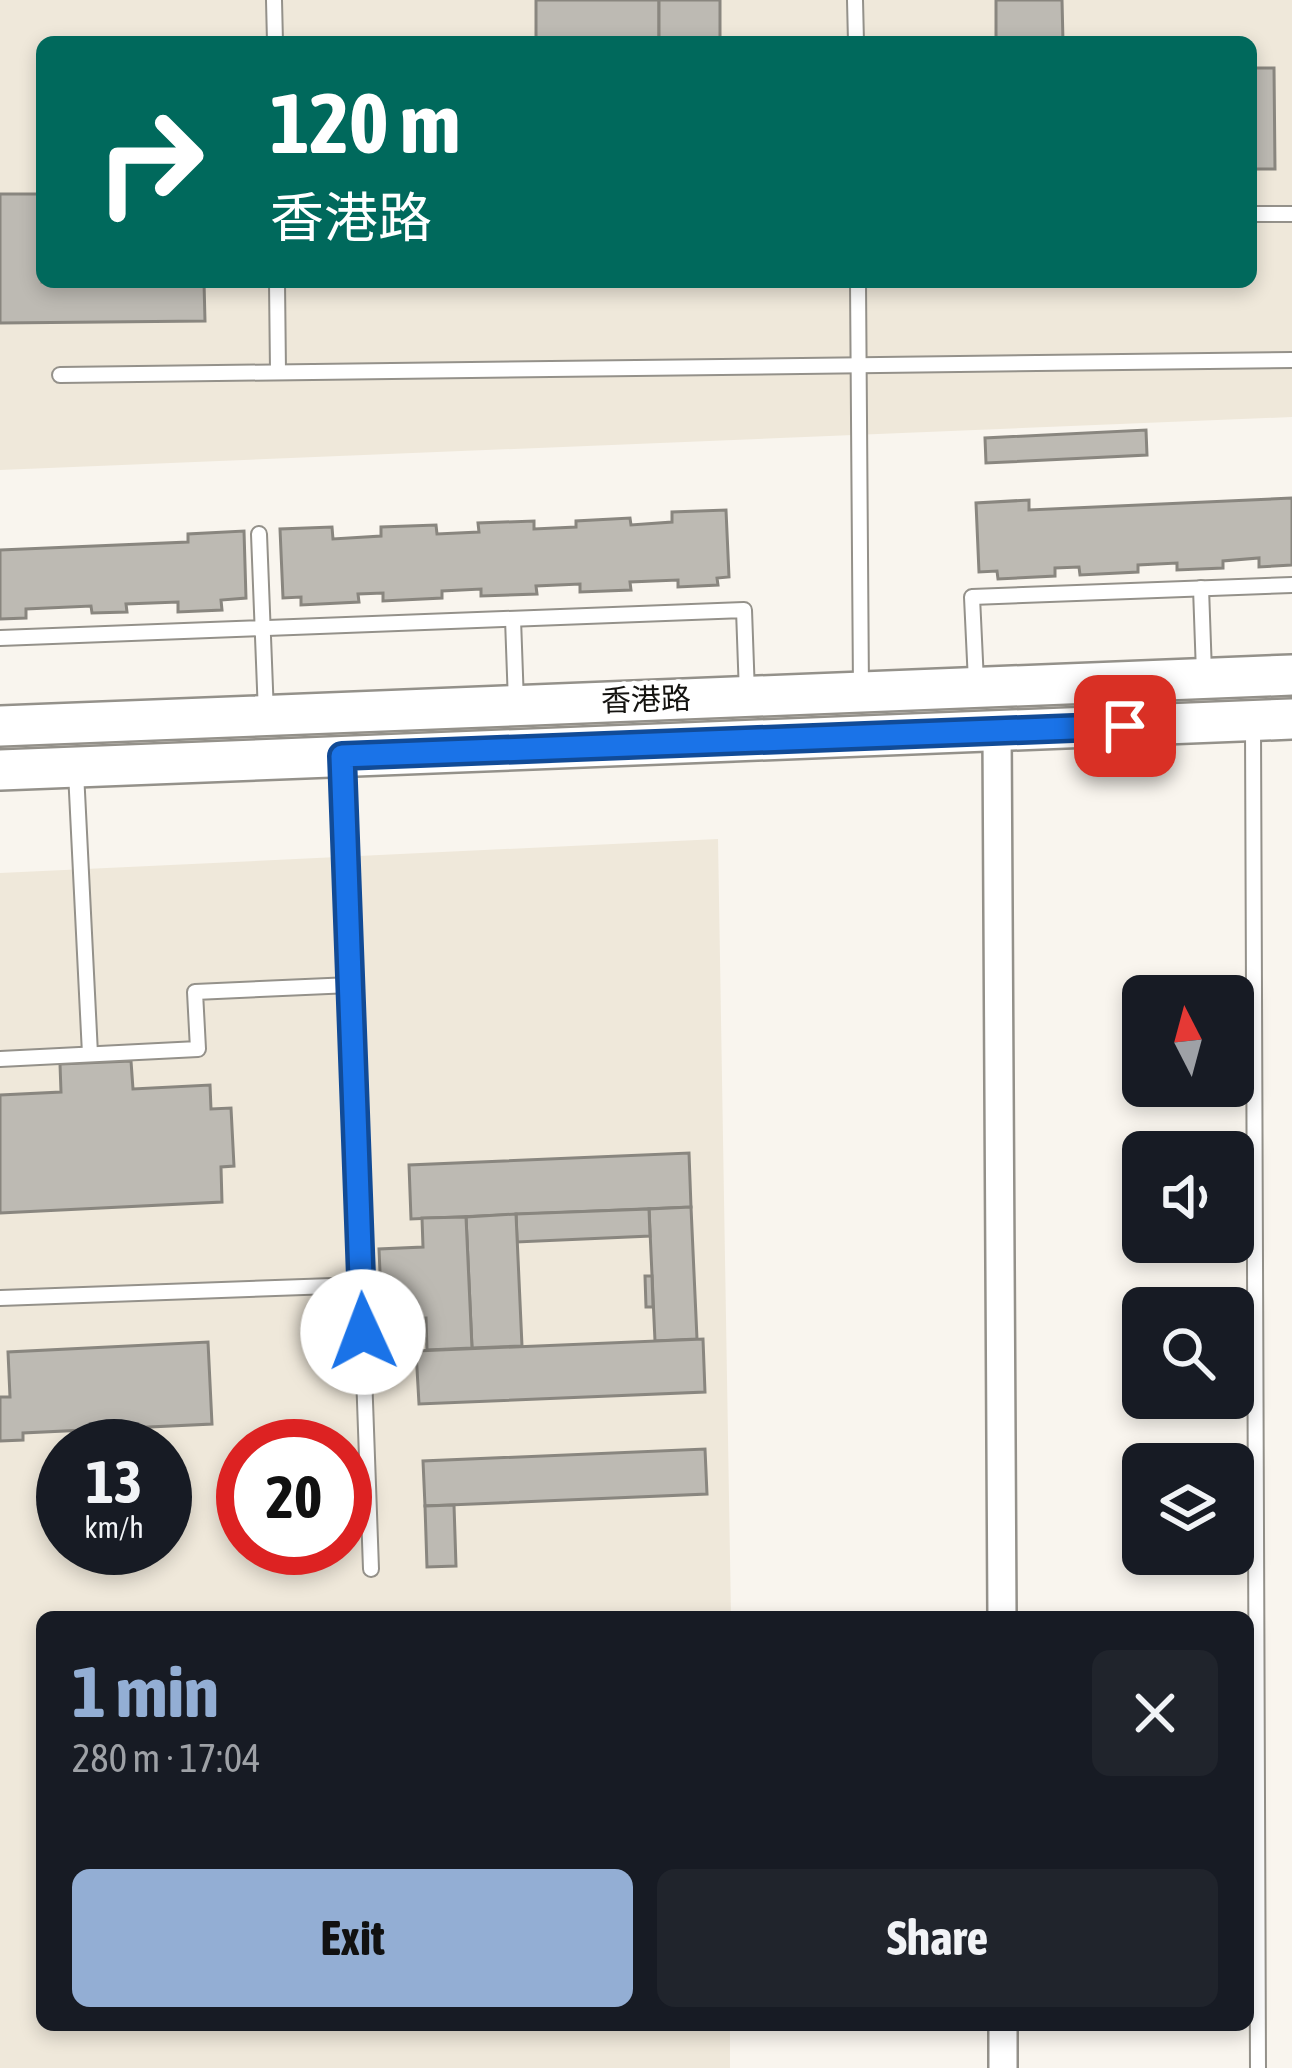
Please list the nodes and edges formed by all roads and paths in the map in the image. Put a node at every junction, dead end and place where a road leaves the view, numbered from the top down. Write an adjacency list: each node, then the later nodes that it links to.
1 (274, 0): 3 (lane)
2 (855, 0): 4 (lane)
3 (275, 36)
4 (856, 36)
5 (1257, 214): 6 (lane)
6 (1292, 214)
7 (277, 288): 11 (lane)
8 (858, 288): 10 (lane)
9 (1292, 360): 10 (lane)
10 (858, 365): 11 (lane); 22 (lane)
11 (278, 372): 12 (lane)
12 (60, 375)
13 (260, 534): 17 (lane)
14 (1292, 585): 15 (lane)
15 (1201, 588): 20 (lane); 21 (lane)
16 (513, 619): 17 (lane); 23 (lane); 24 (lane)
17 (263, 628): 18 (lane); 25 (lane)
18 (0, 638)
19 (1292, 675): 20 (main road, 香港路)
20 (1204, 678): 21 (main road, 香港路)
21 (976, 687): 22 (main road, 香港路)
22 (861, 692): 23 (main road, 香港路)
23 (747, 696): 24 (main road, 香港路)
24 (516, 705): 25 (main road, 香港路)
25 (266, 715): 27 (main road, 香港路)
26 (1273, 720): 28 (main road, 香港路); 41 (lane)
27 (0, 726)
28 (997, 731): 29 (main road, 香港路); 38 (street)
29 (342, 756): 30 (main road, 香港路); 32 (lane)
30 (76, 767): 31 (main road, 香港路); 33 (lane)
31 (0, 770)
32 (351, 985): 33 (lane); 35 (lane)
33 (90, 1054): 34 (lane)
34 (0, 1059)
35 (361, 1285): 36 (lane); 37 (lane)
36 (0, 1298)
37 (366, 1419)
38 (1002, 1611)
39 (1003, 2031): 40 (street)
40 (1003, 2068)
41 (1258, 2068)

